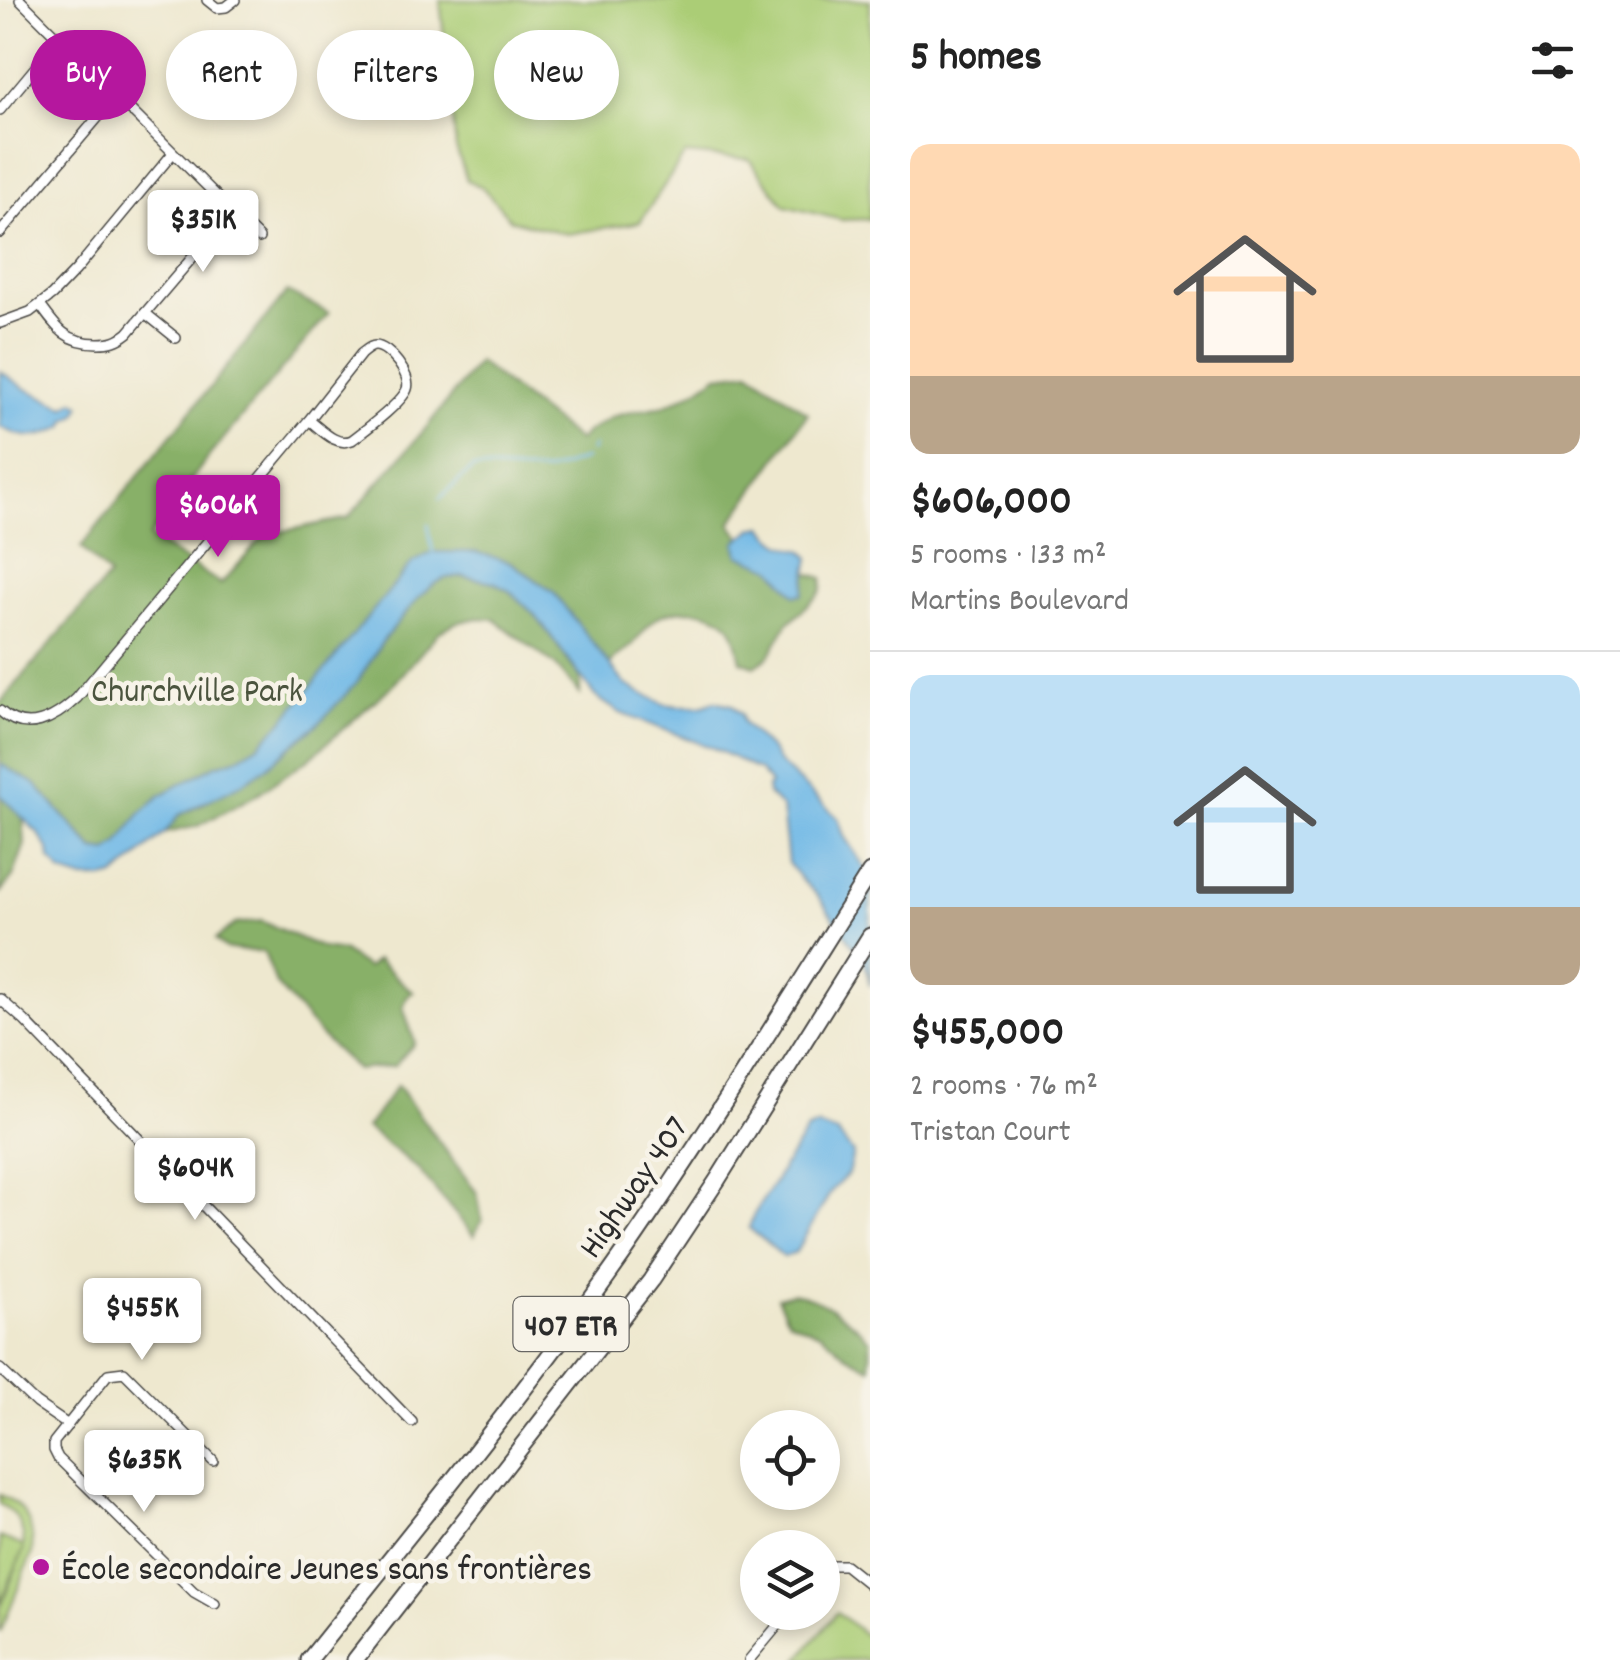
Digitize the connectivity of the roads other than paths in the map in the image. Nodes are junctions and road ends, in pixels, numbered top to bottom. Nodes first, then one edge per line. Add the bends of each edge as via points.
1 (20, 0) edge
2 (206, 0) edge
3 (235, 0) edge
4 (49, 30) edge
5 (30, 74) edge
6 (0, 110) edge
7 (96, 120) edge
8 (140, 120) edge
9 (173, 153) junction
10 (232, 211) junction
11 (0, 233) edge
12 (259, 238) dead end
13 (40, 304) junction
14 (145, 313) junction
15 (0, 324) edge
16 (176, 338) dead end
17 (310, 420) junction
18 (4, 714) edge
19 (870, 872) edge
20 (870, 936) edge
21 (0, 999) edge
22 (0, 1369) edge
23 (412, 1422) dead end
24 (68, 1425) junction
25 (213, 1461) dead end
26 (840, 1565) edge
27 (870, 1585) edge
28 (215, 1604) dead end
29 (774, 1630) edge
30 (309, 1660) edge
31 (355, 1660) edge
32 (748, 1660) edge

1 - 4 street
2 - 3 street via 217,8
5 - 6 street
7 - 11 street
8 - 9 street
9 - 10 street
9 - 13 street
10 - 12 street
10 - 14 street
13 - 14 street via 62,332 82,342 117,342
13 - 15 street
14 - 16 street
17 - 17 street via 368,349 383,349 404,370 405,394 352,440 336,441
17 - 18 street via 63,712 28,723
19 - 30 highway, Highway 407 / 407 ETR via 622,1256
20 - 31 highway, Highway 407 / 407 ETR via 651,1280
21 - 23 street
22 - 24 street
24 - 25 street via 108,1374 124,1372
24 - 28 street via 54,1442 58,1458 194,1592
26 - 27 street
29 - 32 street

